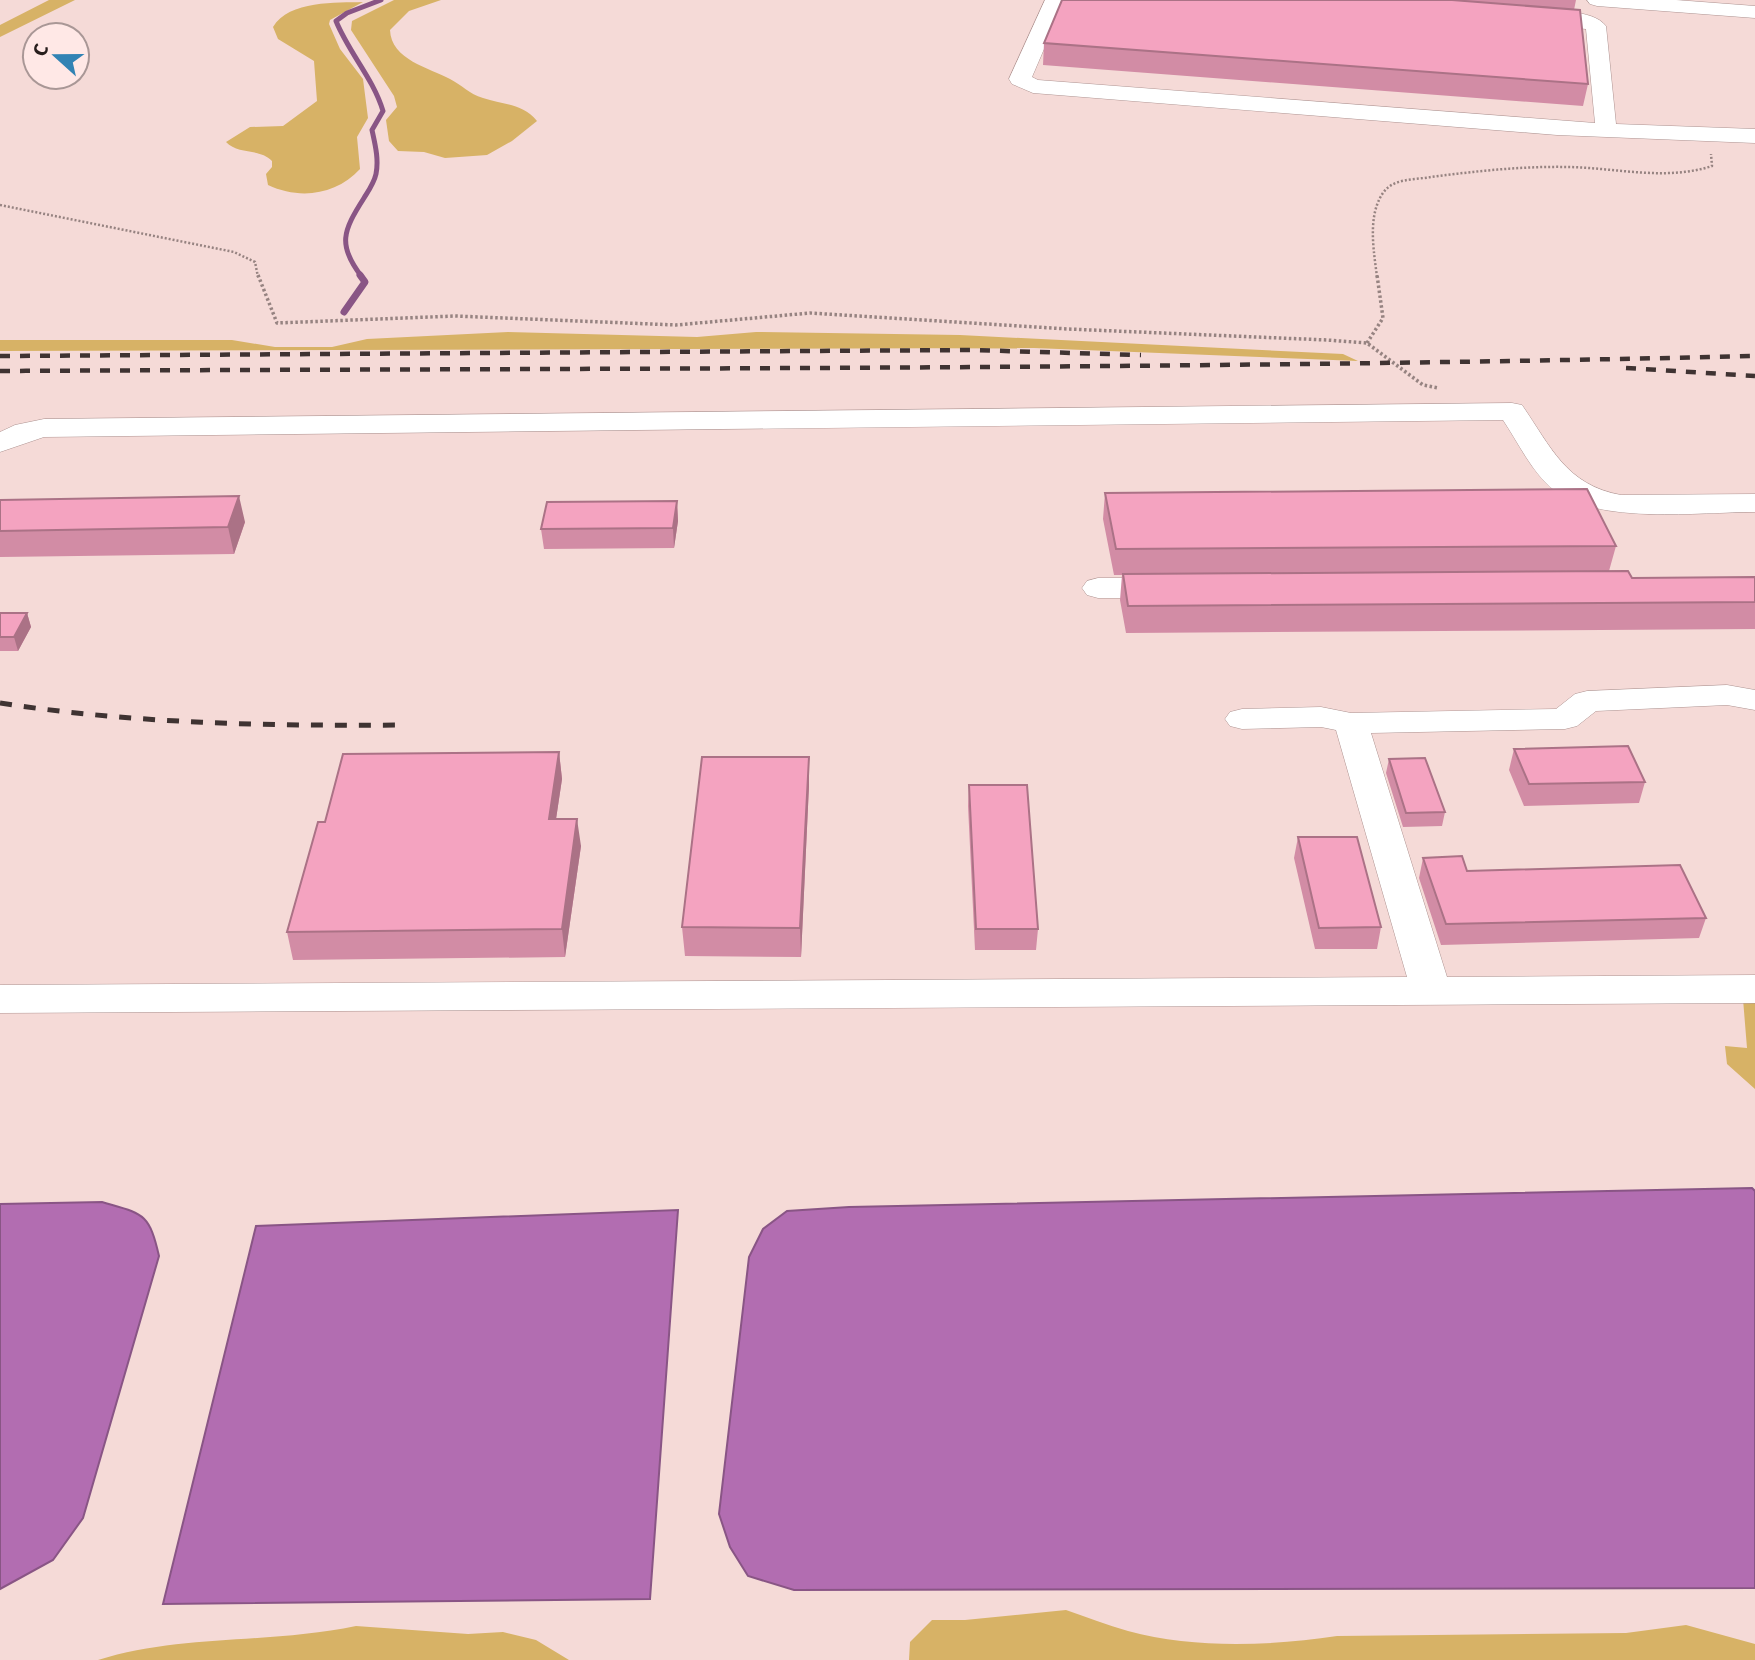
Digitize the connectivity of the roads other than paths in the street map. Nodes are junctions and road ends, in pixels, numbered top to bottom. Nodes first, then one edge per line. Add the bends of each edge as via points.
1 (1055, 0) edge
2 (1597, 0) edge
3 (1755, 12) edge
4 (1504, 15) edge
5 (1606, 122) junction
6 (1557, 128) junction
7 (1755, 128) edge
8 (1755, 136) edge
9 (0, 443) edge
10 (1755, 503) edge
11 (1098, 588) dead end
12 (1194, 588) edge
13 (1755, 700) edge
14 (1242, 719) dead end
15 (1351, 723) junction
16 (1755, 989) edge
17 (1431, 991) junction
18 (0, 999) edge

1 - 6 street via 1020,79 1033,86
2 - 3 street
4 - 5 street via 1585,21 1596,26
5 - 6 street
5 - 7 street via 1670,121
6 - 8 street
9 - 10 street via 44,428 1512,411 1554,474 1593,499 1621,504
11 - 12 street
13 - 15 street via 1727,695 1587,701 1565,719
14 - 15 street via 1321,717
15 - 17 street
16 - 17 street
17 - 18 street

